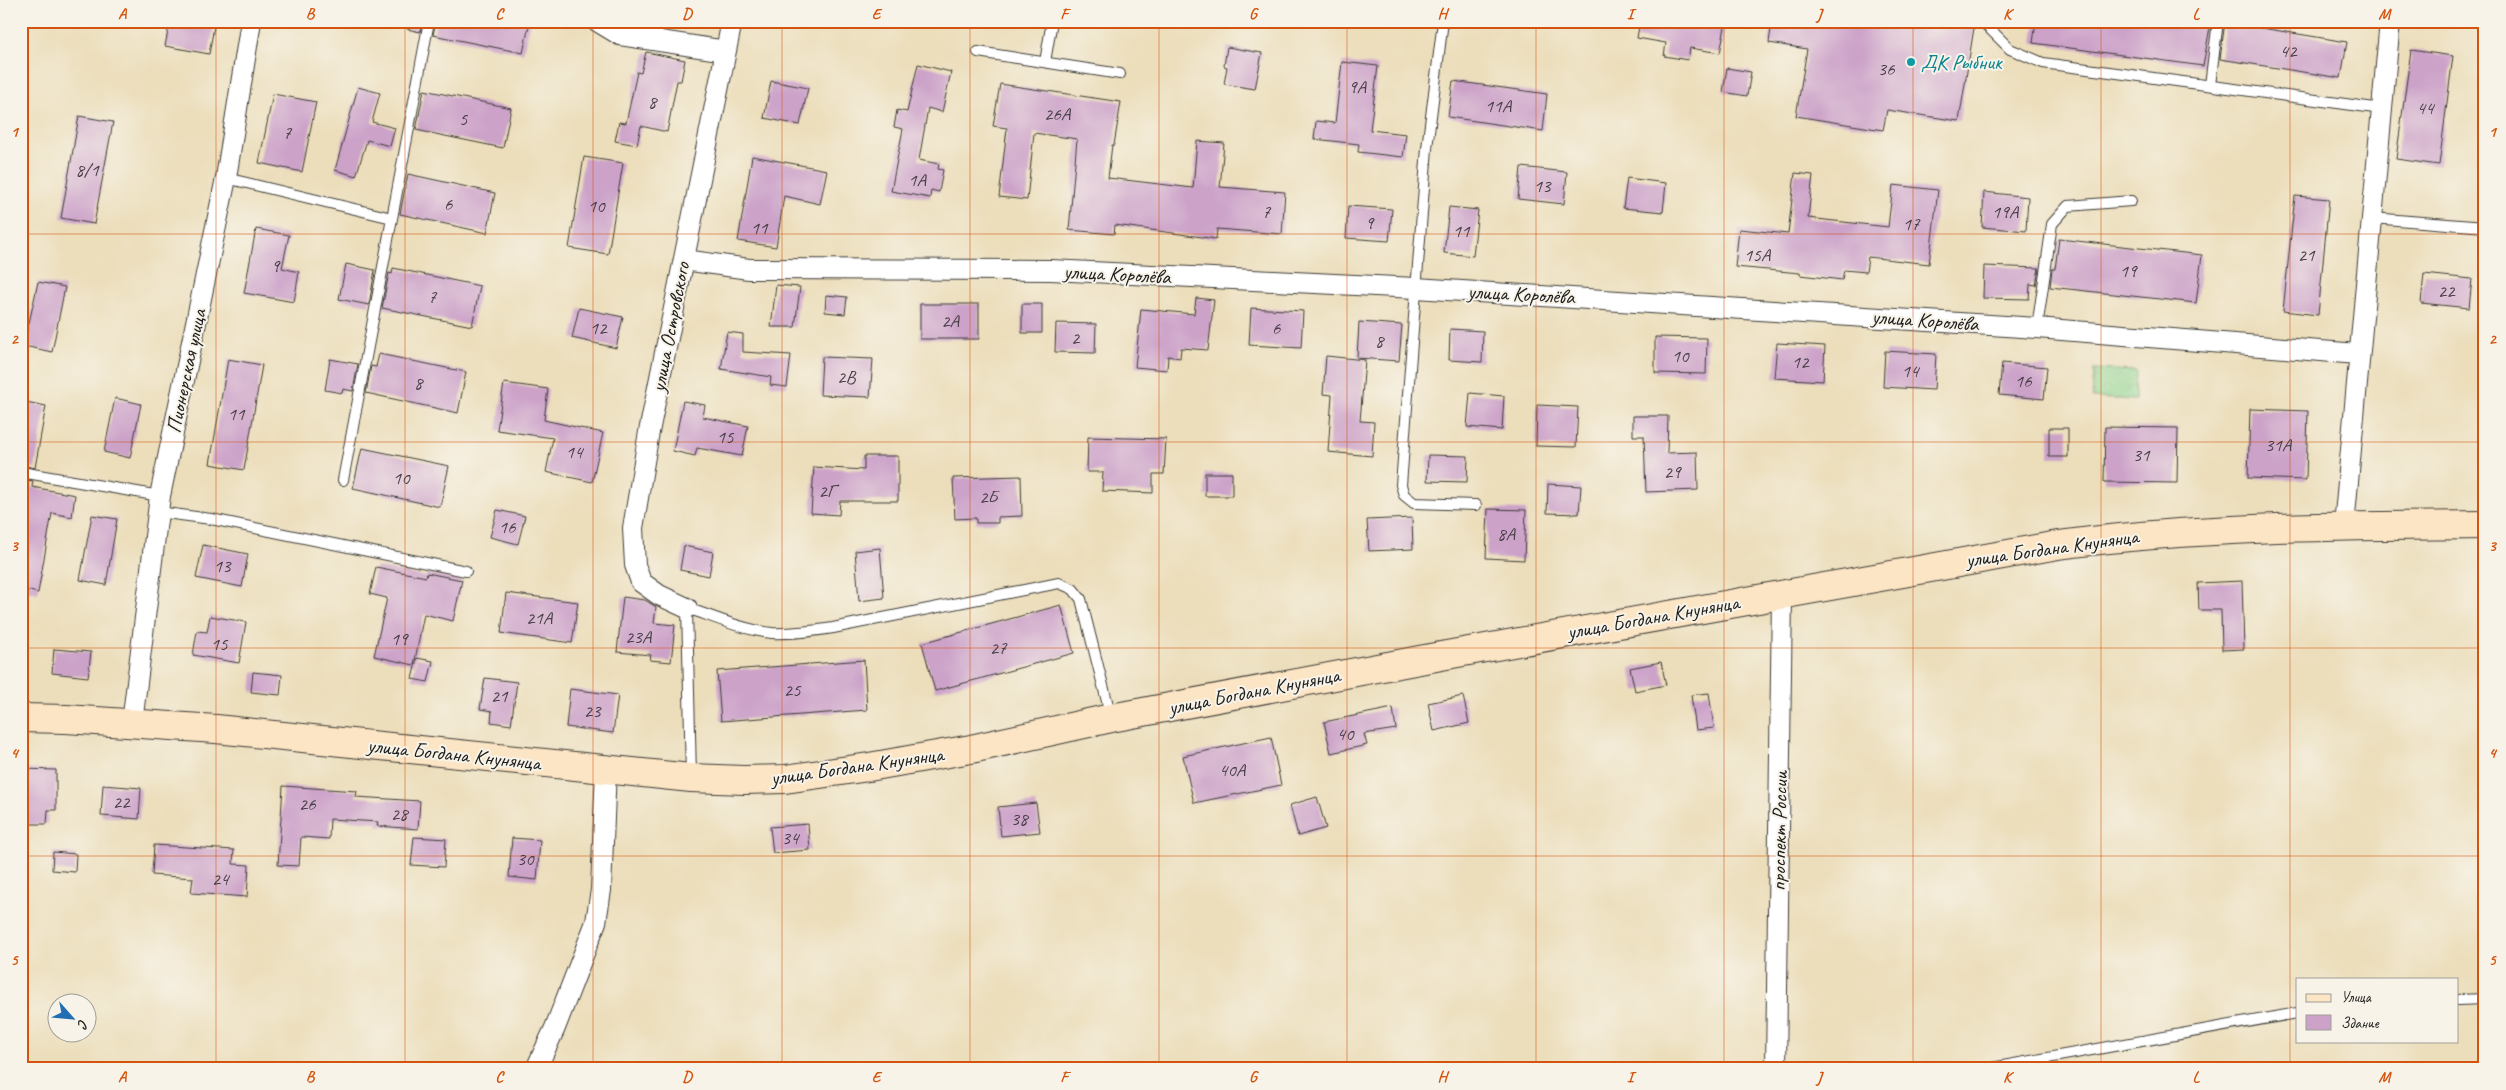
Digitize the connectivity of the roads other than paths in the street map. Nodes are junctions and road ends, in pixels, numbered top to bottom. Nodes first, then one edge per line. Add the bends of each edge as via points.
1 (251, 21) edge
2 (429, 21) edge
3 (597, 21) edge
4 (732, 21) edge
5 (1052, 21) edge
6 (1443, 21) edge
7 (1982, 21) edge
8 (2218, 21) edge
9 (2390, 21) edge
10 (726, 51) junction
11 (978, 52) dead end
12 (1045, 62) junction
13 (1120, 74) dead end
14 (2210, 85) junction
15 (2382, 108) junction
16 (226, 178) junction
17 (2131, 201) dead end
18 (392, 218) junction
19 (2372, 218) junction
20 (2485, 226) edge
21 (684, 260) junction
22 (1416, 288) junction
23 (2037, 328) junction
24 (2358, 354) junction
25 (21, 472) edge
26 (343, 480) dead end
27 (159, 504) junction
28 (1476, 505) dead end
29 (2485, 525) edge
30 (2344, 526) junction
31 (466, 570) dead end
32 (1782, 593) junction
33 (687, 608) junction
34 (21, 718) edge
35 (1111, 718) junction
36 (132, 723) junction
37 (606, 769) junction
38 (691, 778) junction
39 (2485, 999) edge
40 (2458, 1000) edge
41 (2296, 1013) edge
42 (536, 1069) edge
43 (1776, 1069) edge
44 (1986, 1069) edge

1 - 16 street, Пионерская улица
2 - 18 lane
3 - 10 street via 620,34
4 - 10 street, улица Островского
5 - 12 lane
6 - 22 lane via 1427,148
7 - 14 lane via 2010,49 2042,62
8 - 14 lane
9 - 15 street
10 - 21 street, улица Островского
11 - 12 lane
12 - 13 lane
14 - 15 lane
15 - 19 street
16 - 18 lane
16 - 27 street, Пионерская улица
17 - 23 lane via 2068,206 2052,224
18 - 26 lane
19 - 20 lane
19 - 24 street
21 - 22 street, улица Королёва via 749,269 1051,270
21 - 33 street, улица Островского via 633,528 635,565 641,582
22 - 23 street, улица Королёва
22 - 28 lane via 1401,486 1404,495 1414,503
23 - 24 street, улица Королёва
24 - 30 street
25 - 27 lane
27 - 31 lane via 211,519
27 - 36 street, Пионерская улица
29 - 30 main road, улица Богдана Кнунянца
30 - 32 main road, улица Богдана Кнунянца via 2113,537
32 - 35 main road, улица Богдана Кнунянца
32 - 43 street, проспект России
33 - 35 lane via 744,627 799,633 1059,583 1073,589 1081,599
33 - 38 lane
34 - 36 main road, улица Богдана Кнунянца
35 - 38 main road, улица Богдана Кнунянца via 824,775 744,780
36 - 37 main road, улица Богдана Кнунянца
37 - 38 main road, улица Богдана Кнунянца
37 - 42 street via 602,890 596,922
39 - 40 lane
41 - 44 lane

